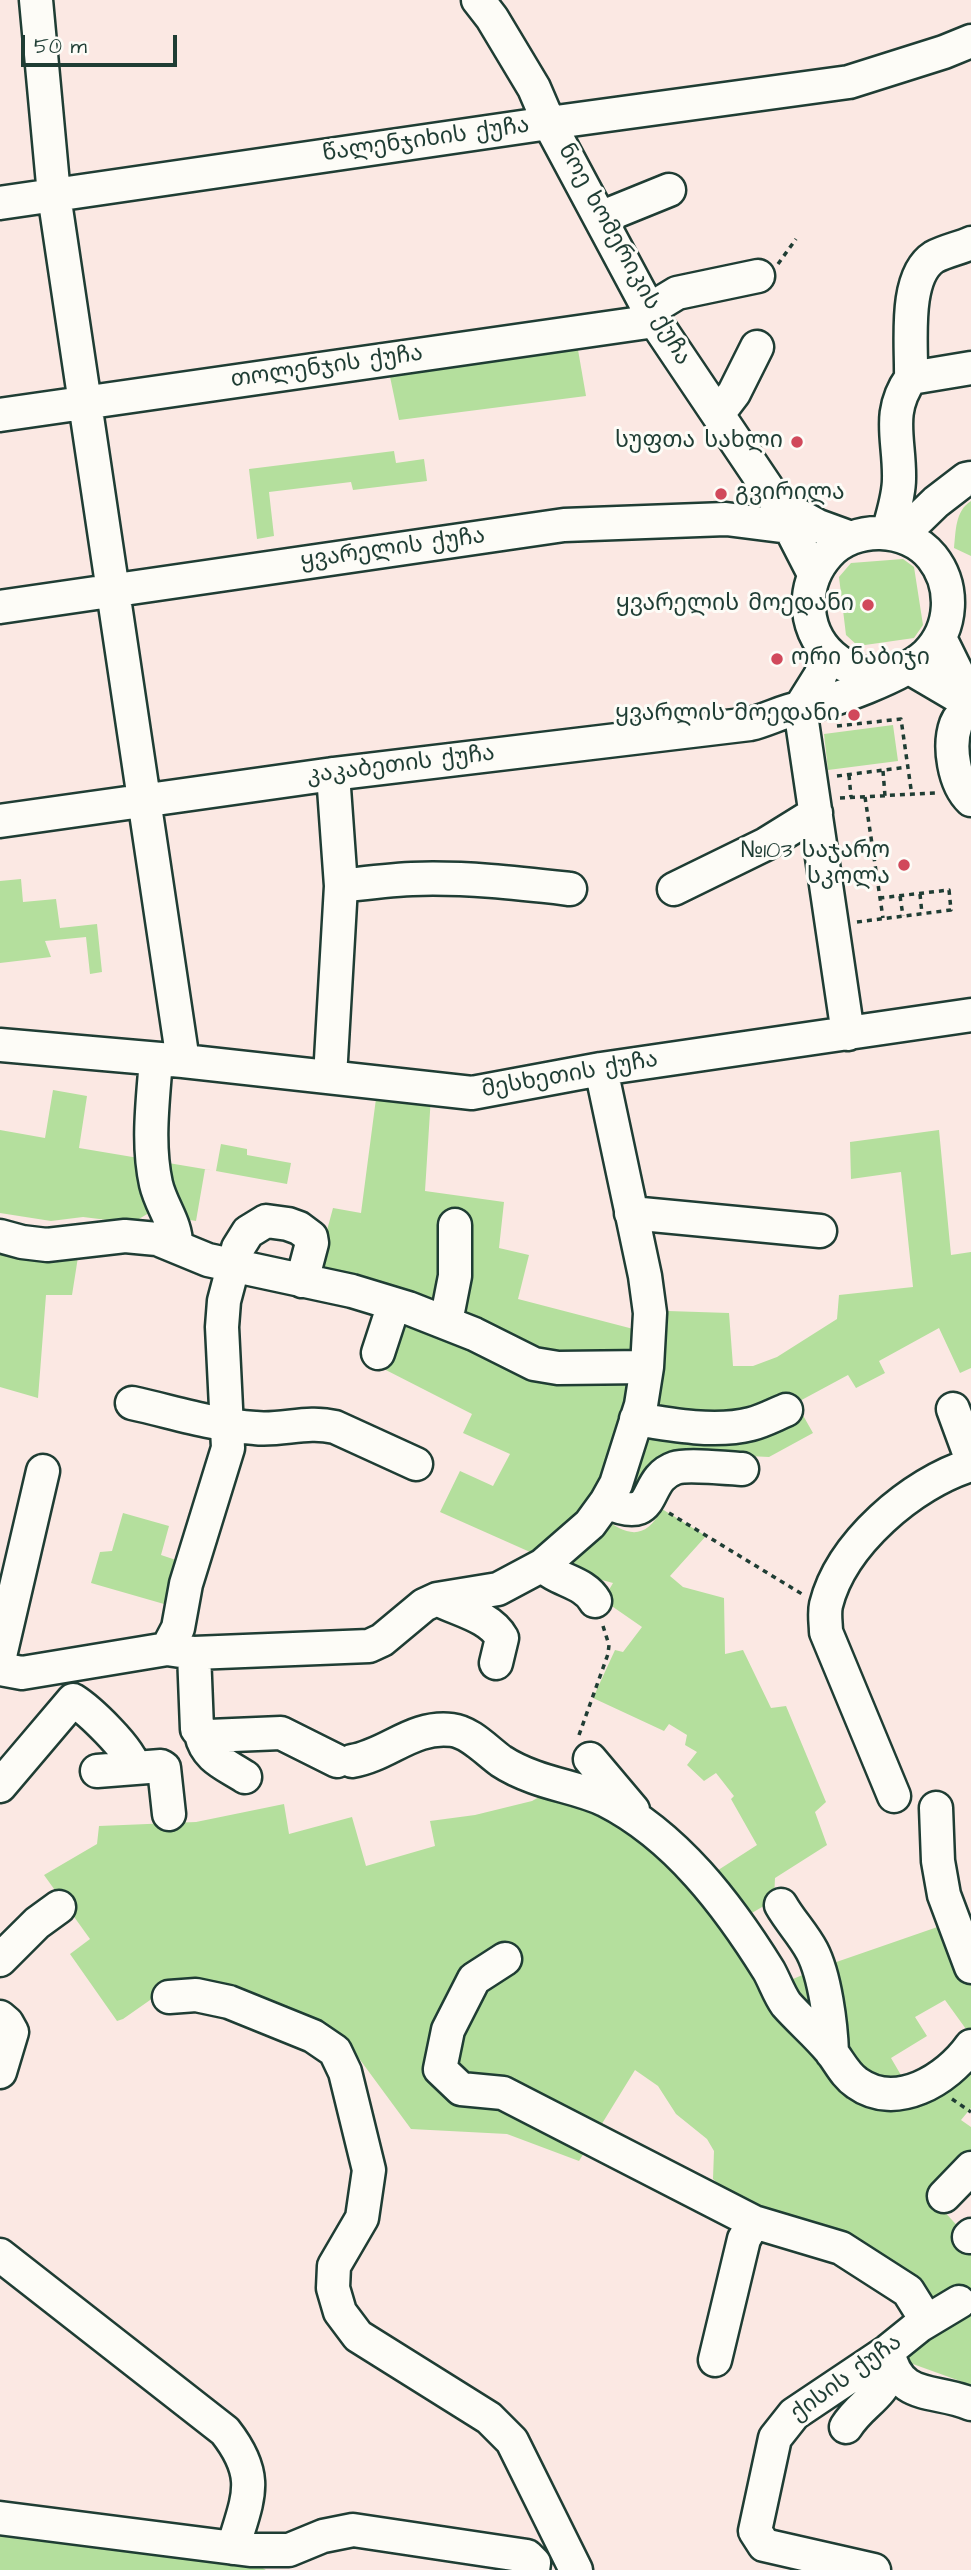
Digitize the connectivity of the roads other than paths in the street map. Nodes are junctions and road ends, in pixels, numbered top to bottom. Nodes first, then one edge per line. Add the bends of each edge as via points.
1 (36, 0) edge
2 (478, 0) edge
3 (971, 41) edge
4 (549, 122) junction
5 (669, 190) dead end
6 (54, 195) junction
7 (0, 203) edge
8 (600, 218) junction
9 (971, 243) edge
10 (758, 275) dead end
11 (652, 315) junction
12 (757, 347) dead end
13 (971, 368) edge
14 (911, 378) junction
15 (85, 403) junction
16 (718, 414) junction
17 (0, 415) edge
18 (969, 478) edge
19 (783, 516) junction
20 (894, 534) junction
21 (851, 538) junction
22 (931, 556) junction
23 (814, 574) junction
24 (114, 590) junction
25 (0, 607) edge
26 (940, 638) junction
27 (829, 654) junction
28 (895, 674) junction
29 (971, 704) edge
30 (800, 708) junction
31 (333, 774) junction
32 (966, 794) edge
33 (145, 799) junction
34 (829, 812) junction
35 (0, 821) edge
36 (341, 886) junction
37 (570, 889) dead end
38 (674, 889) dead end
39 (971, 1015) edge
40 (848, 1034) junction
41 (0, 1045) edge
42 (170, 1060) junction
43 (601, 1069) junction
44 (330, 1077) junction
45 (631, 1213) junction
46 (455, 1225) dead end
47 (820, 1231) dead end
48 (0, 1236) edge
49 (176, 1246) junction
50 (234, 1267) junction
51 (302, 1281) junction
52 (394, 1304) junction
53 (446, 1322) junction
54 (378, 1353) dead end
55 (647, 1367) junction
56 (132, 1403) dead end
57 (953, 1409) dead end
58 (786, 1410) dead end
59 (636, 1419) junction
60 (226, 1425) junction
61 (971, 1458) edge
62 (416, 1464) dead end
63 (971, 1465) edge
64 (742, 1469) dead end
65 (43, 1471) dead end
66 (606, 1502) junction
67 (543, 1565) junction
68 (437, 1599) junction
69 (595, 1601) dead end
70 (181, 1651) junction
71 (0, 1656) edge
72 (496, 1663) dead end
73 (0, 1670) edge
74 (44, 1670) junction
75 (73, 1700) junction
76 (201, 1734) junction
77 (584, 1748) road end
78 (134, 1767) junction
79 (97, 1771) dead end
80 (245, 1777) dead end
81 (0, 1786) edge
82 (894, 1796) dead end
83 (936, 1808) dead end
84 (169, 1814) dead end
85 (650, 1830) junction
86 (781, 1905) dead end
87 (59, 1908) dead end
88 (505, 1959) dead end
89 (0, 1960) edge
90 (971, 1967) edge
91 (169, 1997) dead end
92 (0, 2017) edge
93 (971, 2046) edge
94 (832, 2053) junction
95 (0, 2071) edge
96 (971, 2168) edge
97 (944, 2196) dead end
98 (754, 2222) junction
99 (0, 2255) edge
100 (959, 2302) dead end
101 (919, 2326) junction
102 (715, 2360) dead end
103 (890, 2360) junction
104 (971, 2404) edge
105 (846, 2427) dead end
106 (0, 2518) edge
107 (233, 2548) junction
108 (533, 2570) edge
109 (576, 2570) edge
110 (874, 2570) edge

1 - 6 street
2 - 4 street, ნოე ხომერიკის ქუჩა via 534,88
3 - 4 street, წალენჯიხის ქუჩა via 849,82
4 - 6 street, წალენჯიხის ქუჩა
4 - 8 street, ნოე ხომერიკის ქუჩა
5 - 8 street
6 - 7 street, წალენჯიხის ქუჩა
6 - 15 street
8 - 11 street, ნოე ხომერიკის ქუჩა
9 - 14 street via 934,257 919,274 913,292
10 - 11 street via 677,293
11 - 15 street, თოლენჯის ქუჩა
11 - 16 street, ნოე ხომერიკის ქუჩა
12 - 16 street
13 - 14 street
14 - 20 street via 895,408 899,481
15 - 17 street, თოლენჯის ქუჩა
15 - 24 street
16 - 19 street, ნოე ხომერიკის ქუჩა
18 - 20 street
18 - 22 street via 943,515
19 - 21 street, ნოე ხომერიკის ქუჩა
19 - 23 street, ნოე ხომერიკის ქუჩა
19 - 24 street, ყვარელის ქუჩა via 564,525
20 - 21 street
20 - 22 street
21 - 23 street via 829,552
22 - 26 street via 943,574 948,595
23 - 27 street via 808,612 813,632
24 - 25 street, ყვარელის ქუჩა
24 - 33 street
26 - 28 street via 926,655
26 - 29 street
27 - 28 street via 841,663
27 - 30 street
28 - 29 street
28 - 30 street, კაკაბეთის ქუჩა
29 - 32 street via 960,715 953,740
30 - 31 street, კაკაბეთის ქუჩა via 750,724
30 - 34 street
31 - 33 street, კაკაბეთის ქუჩა
31 - 36 street
33 - 35 street, კაკაბეთის ქუჩა
33 - 42 street
34 - 38 street
34 - 40 street
36 - 37 street via 458,879
36 - 44 street
39 - 40 street, მესხეთის ქუჩა
40 - 43 street, მესხეთის ქუჩა
41 - 42 street, მესხეთის ქუჩა
42 - 44 street, მესხეთის ქუჩა
42 - 49 street via 151,1123 156,1185 175,1231
43 - 44 street, მესხეთის ქუჩა via 472,1093
43 - 45 street
45 - 47 street
45 - 55 street via 650,1313
46 - 53 street via 455,1276
48 - 49 street via 47,1245 125,1236
49 - 50 street
50 - 51 street
50 - 51 street via 241,1240 248,1232 266,1222 288,1223 311,1237
50 - 60 street via 222,1326
51 - 52 street
52 - 53 street
52 - 54 street
53 - 55 street via 534,1364
55 - 59 street
56 - 60 street
57 - 61 street
58 - 59 street via 741,1426
59 - 66 street
60 - 62 street via 277,1429 321,1423
60 - 70 street via 228,1448 192,1563 178,1628
63 - 82 street via 919,1489 880,1521 845,1562 825,1608 826,1632
64 - 66 street via 676,1467 662,1476 638,1509
65 - 71 street
66 - 67 street via 590,1524
67 - 68 street via 498,1589
67 - 69 street via 583,1588
68 - 70 street via 369,1646
68 - 72 street via 497,1630 502,1638
70 - 74 street
70 - 76 street
73 - 74 street
74 - 75 street
75 - 78 street via 103,1725
75 - 81 street
76 - 80 street via 204,1748
76 - 85 street via 281,1733 345,1761 377,1755 412,1734 452,1730 534,1777 606,1801
77 - 85 street
78 - 79 street
78 - 84 street via 164,1768
83 - 90 street via 944,1895
85 - 94 street via 717,1896 785,2002
86 - 94 street via 814,1954
87 - 89 street
88 - 98 street via 474,1979 448,2030 440,2069 461,2089 503,2093
91 - 109 street via 196,1994 229,2002 313,2036 335,2051 345,2072 369,2170 362,2218 334,2266 333,2288 340,2312 358,2336 489,2418 512,2441
92 - 95 street via 12,2032
93 - 94 street via 931,2084 900,2094 873,2091 858,2083
96 - 97 street
98 - 101 street, ქისის ქუჩა via 841,2248 908,2291 923,2315
98 - 102 street via 744,2239
99 - 107 street via 225,2431 248,2471 248,2494
100 - 101 street
101 - 103 street, ქისის ქუჩა
103 - 104 street via 907,2384 928,2395 952,2395
103 - 105 street via 881,2391
103 - 110 street, ქისის ქუჩა via 794,2414 775,2438 755,2531 764,2545
106 - 107 street
107 - 108 street via 289,2550 354,2530 527,2556 534,2563

